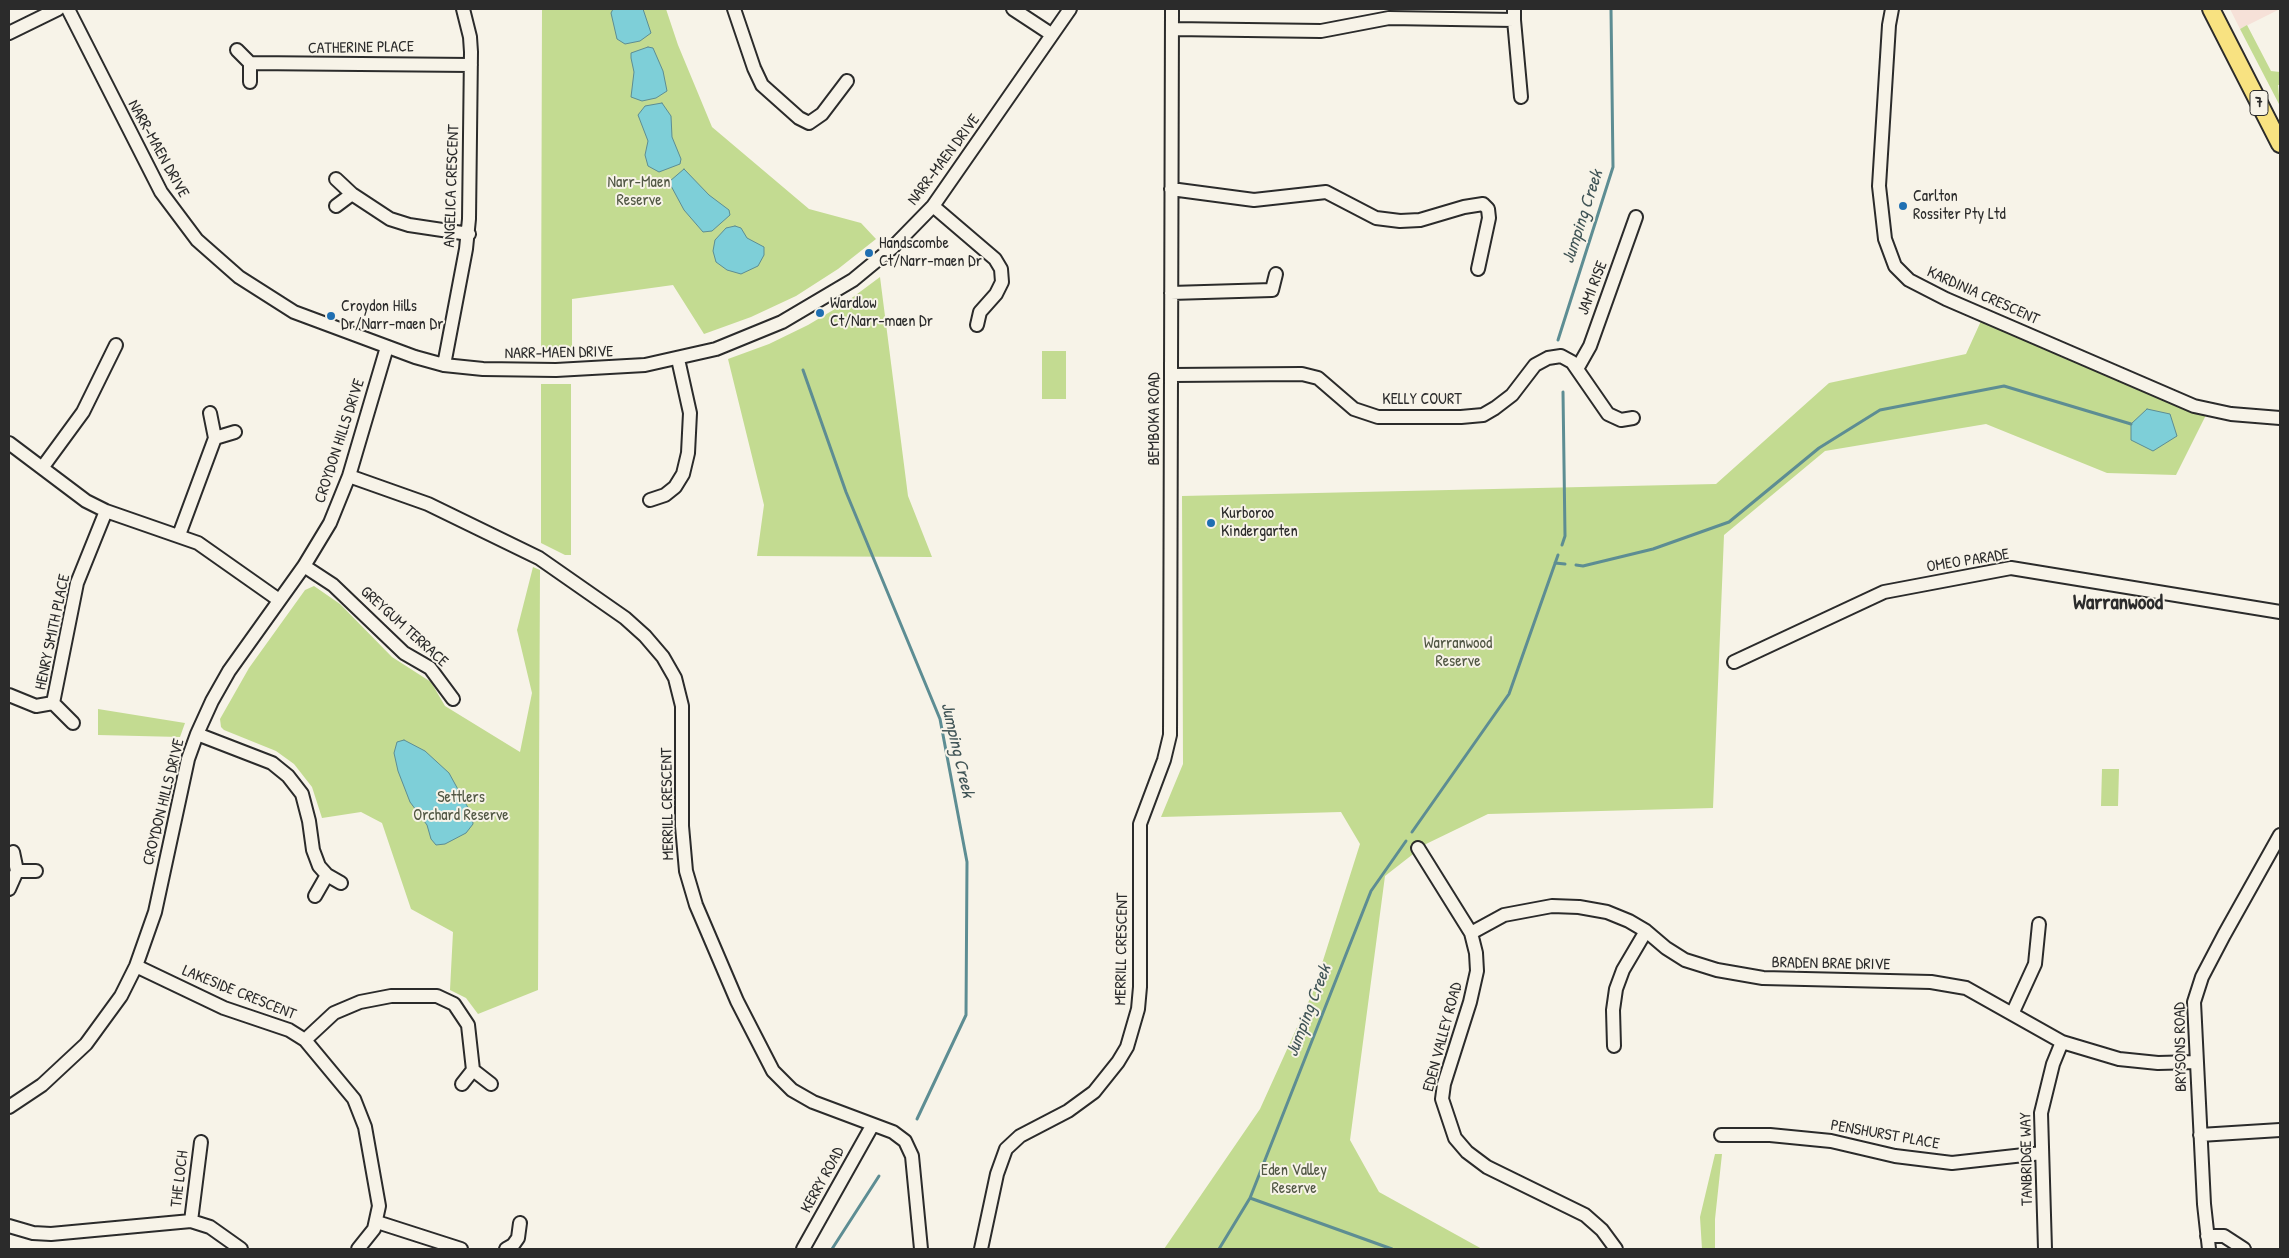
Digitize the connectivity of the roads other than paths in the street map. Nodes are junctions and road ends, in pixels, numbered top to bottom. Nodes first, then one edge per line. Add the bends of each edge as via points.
1 (58, 9) edge
2 (68, 9) edge
3 (463, 9) edge
4 (734, 9) edge
5 (1013, 9) edge
6 (1070, 9) edge
7 (1172, 9) edge
8 (1892, 9) edge
9 (2211, 9) edge
10 (1514, 15) edge
11 (1173, 29) junction
12 (9, 32) edge
13 (1051, 34) junction
14 (238, 50) dead end
15 (250, 64) junction
16 (471, 65) junction
17 (847, 81) dead end
18 (250, 82) dead end
19 (1522, 97) dead end
20 (2280, 144) edge
21 (336, 179) dead end
22 (1171, 189) junction
23 (352, 194) junction
24 (336, 206) dead end
25 (933, 206) junction
26 (1636, 217) dead end
27 (468, 234) junction
28 (1478, 269) dead end
29 (1276, 274) dead end
30 (1170, 293) junction
31 (977, 325) dead end
32 (116, 345) dead end
33 (387, 347) junction
34 (678, 359) junction
35 (444, 364) junction
36 (1577, 369) junction
37 (1172, 375) junction
38 (210, 413) dead end
39 (1633, 418) dead end
40 (2280, 418) edge
41 (235, 432) dead end
42 (215, 438) junction
43 (9, 442) edge
44 (42, 468) junction
45 (349, 476) junction
46 (650, 500) dead end
47 (106, 511) junction
48 (179, 535) junction
49 (304, 566) junction
50 (280, 600) junction
51 (2280, 612) edge
52 (1734, 662) dead end
53 (9, 695) edge
54 (454, 699) dead end
55 (54, 703) junction
56 (73, 723) dead end
57 (197, 734) junction
58 (1140, 824) joint
59 (2280, 835) edge
60 (1418, 848) dead end
61 (13, 852) dead end
62 (17, 871) junction
63 (36, 871) dead end
64 (327, 875) junction
65 (341, 883) dead end
66 (9, 889) edge
67 (315, 896) dead end
68 (2038, 924) dead end
69 (1646, 931) junction
70 (1471, 933) junction
71 (136, 966) junction
72 (2012, 1012) junction
73 (305, 1040) junction
74 (2062, 1042) junction
75 (1614, 1046) dead end
76 (2196, 1062) junction
77 (473, 1070) junction
78 (462, 1084) dead end
79 (491, 1084) dead end
80 (9, 1106) edge
81 (872, 1126) junction
82 (2280, 1130) edge
83 (1721, 1134) dead end
84 (2200, 1135) junction
85 (201, 1142) dead end
86 (2042, 1153) junction
87 (191, 1221) junction
88 (377, 1222) junction
89 (520, 1224) dead end
90 (9, 1226) edge
91 (2206, 1236) junction
92 (241, 1249) edge
93 (358, 1249) edge
94 (461, 1249) edge
95 (506, 1249) edge
96 (803, 1249) edge
97 (920, 1249) edge
98 (981, 1249) edge
99 (1616, 1249) edge
100 (2045, 1249) edge
101 (2209, 1249) edge
102 (2244, 1249) edge

1 - 12 street
2 - 33 street, NARR-MAEN DRIVE via 150,175 197,240 238,277 280,304 330,327
3 - 16 street, ANGELICA CRESCENT via 470,37
4 - 17 street via 762,85 799,118 809,123 822,114
5 - 13 street
6 - 13 street, NARR-MAEN DRIVE
7 - 11 street, BEMBOKA ROAD
8 - 40 street, KARDINIA CRESCENT via 1879,186 1885,239 1895,266 1909,280 1946,299 2194,406 2231,414
9 - 20 main road, 7
10 - 11 street via 1389,18 1321,31
10 - 19 street
11 - 22 street, BEMBOKA ROAD
13 - 25 street, NARR-MAEN DRIVE
14 - 15 street
15 - 16 street, CATHERINE PLACE
15 - 18 street
16 - 27 street, ANGELICA CRESCENT
21 - 23 street
22 - 28 street via 1254,200 1326,192 1376,218 1400,221 1420,220 1483,204 1488,209 1489,218
22 - 30 street, BEMBOKA ROAD
23 - 24 street
23 - 27 street via 381,215 399,222
25 - 31 street via 995,258 1001,269 1002,282 980,312
25 - 34 street, NARR-MAEN DRIVE via 893,247 853,280 822,300 762,332
26 - 36 street, JAMI RISE via 1590,346
27 - 35 street, ANGELICA CRESCENT
29 - 30 street via 1272,290
30 - 37 street, BEMBOKA ROAD
32 - 44 street via 83,412
33 - 35 street, NARR-MAEN DRIVE
33 - 45 street, CROYDON HILLS DRIVE
34 - 35 street, NARR-MAEN DRIVE via 588,370 483,370
34 - 46 street via 690,413 688,453 683,474 675,487
36 - 37 street, KELLY COURT via 1561,356 1548,358 1535,365 1512,395 1495,408 1482,415 1461,417 1378,417 1354,409 1318,378 1302,374
36 - 39 street, KELLY COURT via 1608,414 1621,420
37 - 58 street, BEMBOKA ROAD via 1170,735
38 - 42 street
41 - 42 street
42 - 48 street
43 - 44 street
44 - 47 street via 86,501
45 - 49 street, CROYDON HILLS DRIVE via 330,523
45 - 81 street, MERRILL CRESCENT via 428,504 539,558 625,618 656,648 675,678 682,706 682,826 688,879 738,1001 761,1050 784,1083 799,1095
47 - 48 street
47 - 55 street, HENRY SMITH PLACE via 77,583
48 - 50 street via 198,542
49 - 50 street, CROYDON HILLS DRIVE
49 - 54 street, GREYGUM TERRACE via 333,584 404,653 430,668
50 - 57 street, CROYDON HILLS DRIVE via 225,678
51 - 52 street, OMEO PARADE via 2012,568 1884,592
53 - 55 street, HENRY SMITH PLACE via 36,706
55 - 56 street, HENRY SMITH PLACE
57 - 64 street via 272,763 288,776 302,794 313,850 319,866
57 - 71 street, CROYDON HILLS DRIVE via 188,759 155,912
58 - 98 street, MERRILL CRESCENT via 1140,987 1132,1035 1118,1062 1094,1092 1068,1111 1020,1136 1006,1149 997,1174
59 - 76 street, BRYSONS ROAD via 2224,934 2196,992
60 - 70 street, EDEN VALLEY ROAD
61 - 62 street
62 - 63 street
62 - 66 street
64 - 65 street
64 - 67 street
68 - 72 street via 2035,964
69 - 70 street, BRADEN BRAE DRIVE via 1607,912 1552,906 1504,915
69 - 72 street, BRADEN BRAE DRIVE via 1685,960 1717,970 1763,978 1932,982 1966,988
69 - 75 street via 1623,970 1616,990
70 - 99 street, EDEN VALLEY ROAD via 1477,971 1442,1099 1455,1138 1487,1167 1585,1216 1602,1230
71 - 73 street, LAKESIDE CRESCENT via 224,1008 290,1030
71 - 80 street, CROYDON HILLS DRIVE via 121,996 86,1044 42,1085
72 - 74 street, BRADEN BRAE DRIVE
73 - 77 street via 334,1013 360,1002 391,996 436,996 454,1004 468,1025
73 - 88 street, LAKESIDE CRESCENT via 359,1109 379,1198
74 - 76 street, BRADEN BRAE DRIVE via 2119,1059
74 - 86 street, TANBRIDGE WAY via 2041,1112
76 - 84 street, BRYSONS ROAD
77 - 78 street
77 - 79 street
81 - 96 street, KERRY ROAD
81 - 97 street, MERRILL CRESCENT via 893,1132 905,1141 912,1156
82 - 84 street
83 - 86 street, PENSHURST PLACE via 1831,1141 1895,1156 1952,1164
84 - 91 street, BRYSONS ROAD
85 - 87 street, THE LOCH
86 - 100 street, TANBRIDGE WAY
87 - 90 street via 51,1234
87 - 92 street via 210,1227
88 - 93 street, LAKESIDE CRESCENT via 370,1237
88 - 94 street
89 - 95 street via 516,1242
91 - 101 street, BRYSONS ROAD
91 - 102 street via 2224,1236

